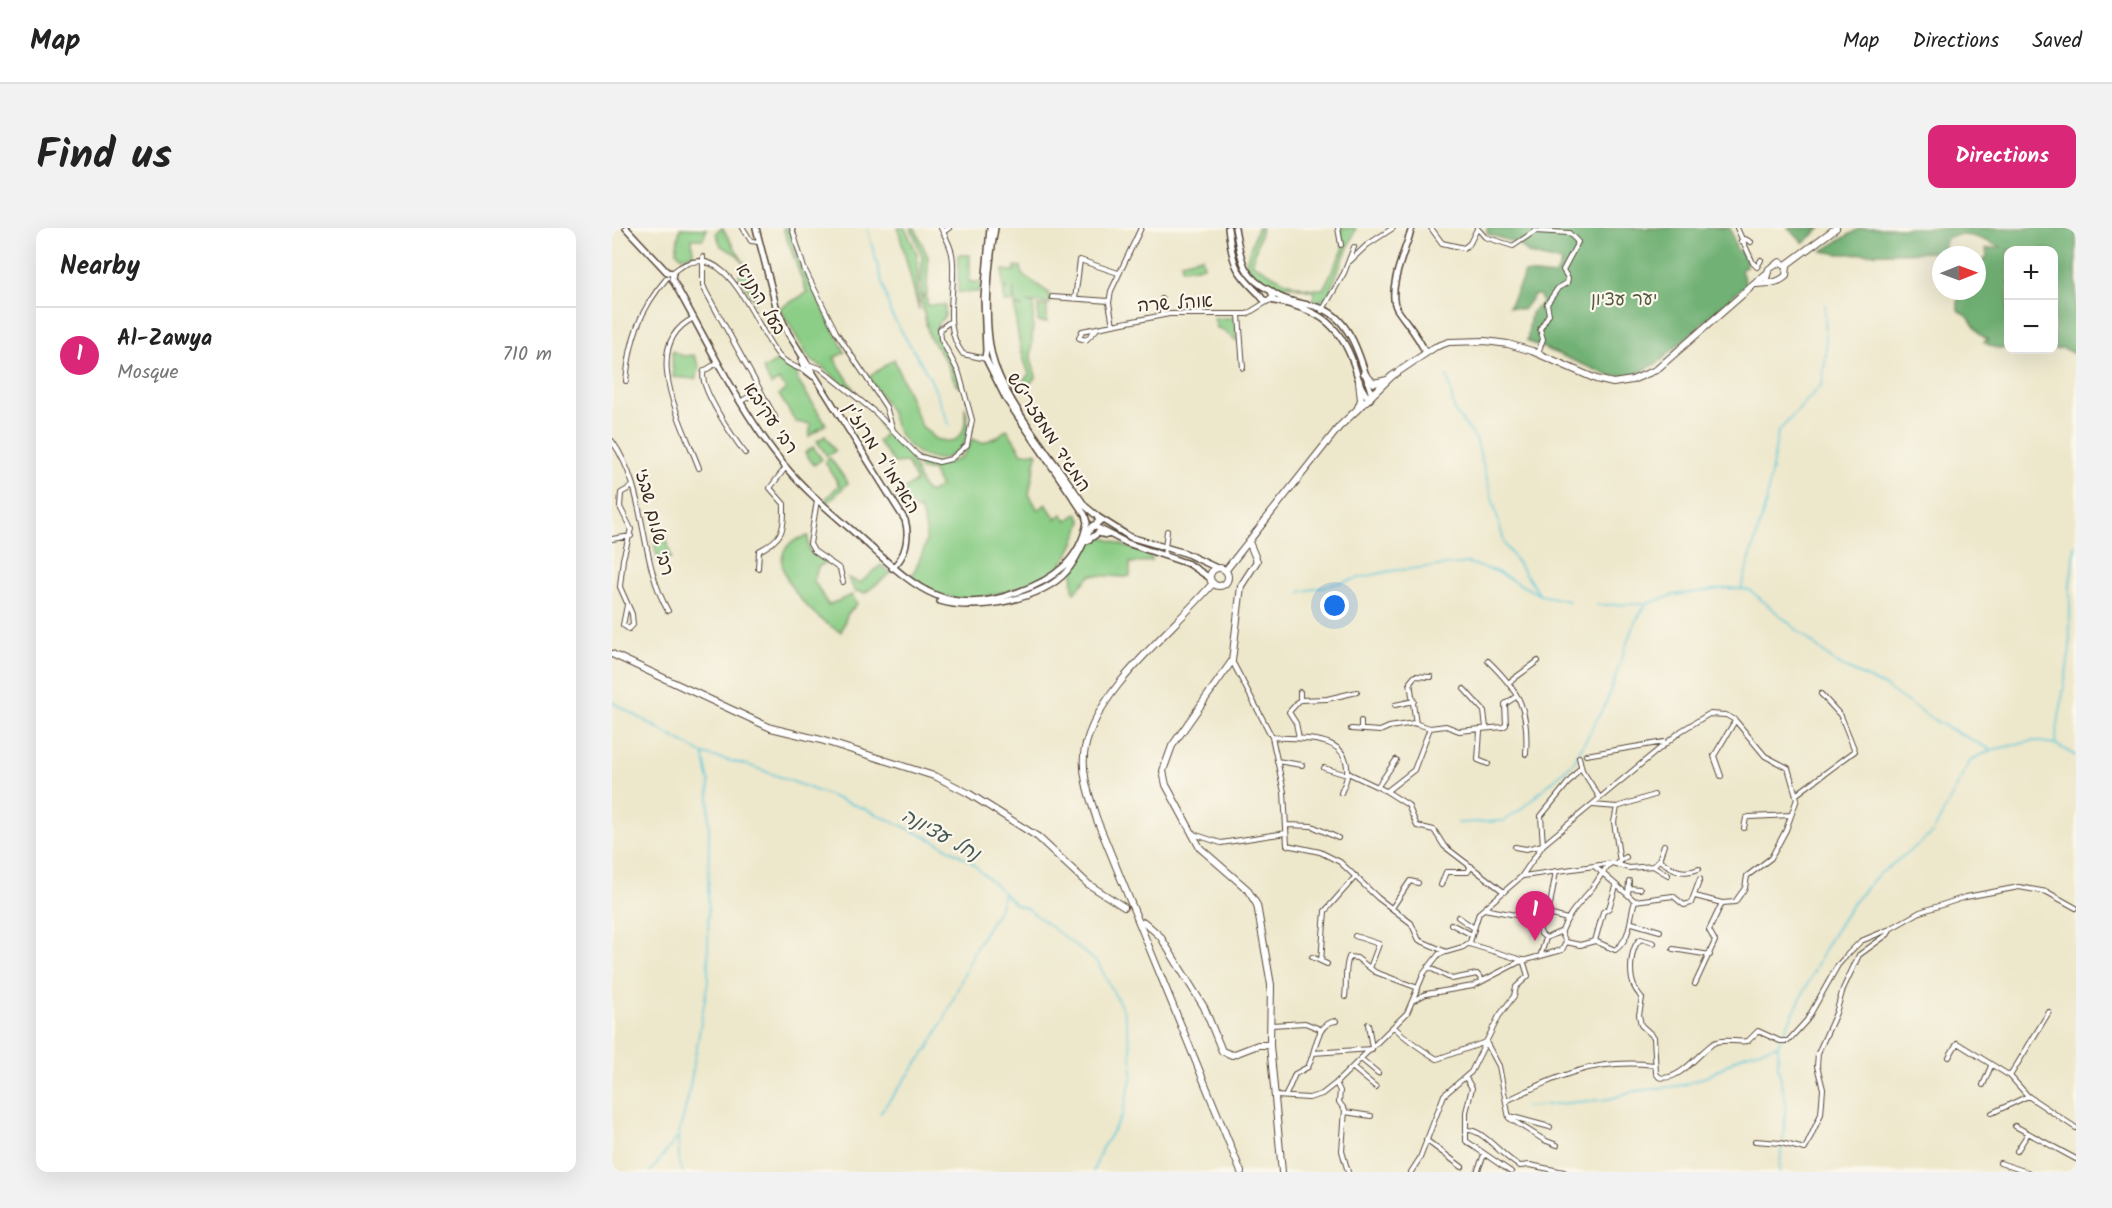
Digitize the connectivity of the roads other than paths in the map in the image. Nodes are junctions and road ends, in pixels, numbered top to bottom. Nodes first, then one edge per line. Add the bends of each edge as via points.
1 (626, 228) edge
2 (743, 228) edge
3 (756, 228) edge
4 (792, 228) edge
5 (949, 228) edge
6 (990, 228) edge
7 (995, 228) edge
8 (1141, 228) edge
9 (1228, 228) edge
10 (1235, 228) edge
11 (1338, 228) edge
12 (1394, 228) edge
13 (1412, 228) edge
14 (1431, 228) edge
15 (1737, 228) edge
16 (942, 230) edge
17 (1565, 230) edge
18 (1831, 230) edge
19 (1741, 241) junction
20 (759, 242) junction
21 (1751, 242) dead end
22 (1341, 245) dead end
23 (1353, 248) dead end
24 (703, 257) junction
25 (716, 260) dead end
26 (1761, 260) dead end
27 (1349, 261) junction
28 (723, 263) dead end
29 (1786, 265) junction
30 (1118, 273) junction
31 (1766, 274) junction
32 (670, 275) junction
33 (1770, 283) junction
34 (1757, 284) junction
35 (1269, 291) junction
36 (1052, 297) dead end
37 (1261, 297) junction
38 (1075, 299) junction
39 (1162, 299) dead end
40 (1109, 301) junction
41 (1269, 301) junction
42 (1324, 309) junction
43 (1257, 310) junction
44 (1162, 314) junction
45 (1239, 315) junction
46 (1319, 315) junction
47 (694, 318) junction
48 (951, 321) junction
49 (1113, 325) junction
50 (1096, 330) dead end
51 (1425, 352) junction
52 (1538, 353) junction
53 (994, 354) junction
54 (986, 356) junction
55 (717, 363) junction
56 (808, 367) junction
57 (1244, 368) dead end
58 (1364, 373) junction
59 (1390, 378) junction
60 (626, 381) dead end
61 (1359, 381) junction
62 (760, 390) junction
63 (1370, 399) junction
64 (740, 403) junction
65 (1354, 414) junction
66 (775, 417) dead end
67 (893, 430) junction
68 (612, 441) edge
69 (745, 453) dead end
70 (786, 467) junction
71 (699, 468) dead end
72 (633, 486) junction
73 (817, 500) junction
74 (1096, 515) junction
75 (1090, 524) junction
76 (1167, 531) dead end
77 (631, 536) junction
78 (612, 539) edge
79 (1119, 539) junction
80 (1249, 542) junction
81 (1166, 547) junction
82 (1079, 552) junction
83 (1164, 556) junction
84 (892, 567) junction
85 (758, 568) dead end
86 (1216, 568) junction
87 (1226, 570) junction
88 (1211, 581) junction
89 (843, 582) dead end
90 (627, 605) junction
91 (668, 611) dead end
92 (612, 654) edge
93 (1232, 661) junction
94 (1488, 661) dead end
95 (1538, 661) dead end
96 (1431, 677) dead end
97 (1508, 683) junction
98 (1464, 689) dead end
99 (1300, 692) dead end
100 (1358, 692) dead end
101 (1821, 694) dead end
102 (1517, 696) junction
103 (1300, 700) junction
104 (1414, 701) junction
105 (1395, 705) dead end
106 (1735, 720) junction
107 (1361, 721) dead end
108 (1416, 724) junction
109 (1430, 728) junction
110 (1486, 728) junction
111 (1350, 729) dead end
112 (1361, 730) junction
113 (1480, 730) junction
114 (1272, 737) junction
115 (1299, 738) junction
116 (1665, 742) junction
117 (1526, 754) dead end
118 (1586, 755) dead end
119 (1579, 758) dead end
120 (1396, 760) dead end
121 (1277, 762) junction
122 (1488, 764) dead end
123 (1302, 765) dead end
124 (1581, 767) junction
125 (1324, 768) dead end
126 (1348, 774) junction
127 (1721, 776) dead end
128 (1378, 786) junction
129 (1388, 791) junction
130 (1341, 793) dead end
131 (1797, 794) junction
132 (1654, 795) dead end
133 (1600, 798) junction
134 (1592, 804) junction
135 (1617, 807) junction
136 (1791, 815) junction
137 (1287, 825) junction
138 (1744, 828) dead end
139 (1191, 833) junction
140 (1286, 833) junction
141 (1338, 838) dead end
142 (1543, 845) junction
143 (1664, 845) dead end
144 (1515, 847) dead end
145 (1626, 857) dead end
146 (1659, 860) junction
147 (1615, 863) junction
148 (1471, 866) junction
149 (1594, 866) junction
150 (1653, 866) junction
151 (1699, 869) dead end
152 (1556, 871) junction
153 (1602, 871) junction
154 (1668, 875) dead end
155 (1356, 876) junction
156 (1522, 876) junction
157 (1700, 879) dead end
158 (1629, 880) dead end
159 (1418, 883) dead end
160 (1440, 885) dead end
161 (1616, 887) junction
162 (1640, 889) dead end
163 (1628, 891) junction
164 (1504, 892) junction
165 (1695, 896) junction
166 (1635, 901) junction
167 (1722, 903) junction
168 (1124, 906) dead end
169 (1392, 908) junction
170 (2076, 908) edge
171 (1483, 909) junction
172 (1545, 913) junction
173 (1458, 918) dead end
174 (1567, 918) junction
175 (1537, 919) junction
176 (1144, 922) dead end
177 (1632, 923) junction
178 (1452, 924) dead end
179 (1474, 928) junction
180 (1890, 929) junction
181 (1660, 931) dead end
182 (1561, 932) junction
183 (1472, 935) junction
184 (1355, 936) dead end
185 (1546, 938) junction
186 (1626, 938) junction
187 (1595, 941) junction
188 (1566, 942) junction
189 (1654, 943) dead end
190 (1468, 944) junction
191 (1636, 944) junction
192 (1673, 949) dead end
193 (1444, 951) junction
194 (1542, 954) junction
195 (1710, 955) junction
196 (1312, 957) dead end
197 (1523, 960) junction
198 (1321, 961) junction
199 (1327, 964) dead end
200 (1370, 968) junction
201 (1428, 968) junction
202 (1482, 980) junction
203 (1695, 984) dead end
204 (1418, 988) junction
205 (1345, 997) dead end
206 (1414, 1000) junction
207 (2049, 1012) dead end
208 (1336, 1021) dead end
209 (1368, 1024) dead end
210 (1271, 1025) junction
211 (1394, 1027) junction
212 (1320, 1033) junction
213 (1486, 1042) junction
214 (1270, 1045) junction
215 (1372, 1049) junction
216 (1313, 1053) junction
217 (1949, 1057) dead end
218 (1361, 1059) junction
219 (1654, 1065) junction
220 (1991, 1066) junction
221 (1353, 1068) junction
222 (1378, 1073) dead end
223 (2010, 1076) junction
224 (1466, 1078) junction
225 (1336, 1083) junction
226 (1983, 1085) dead end
227 (1376, 1087) dead end
228 (1286, 1095) junction
229 (1275, 1096) junction
230 (2028, 1096) junction
231 (1506, 1101) junction
232 (1345, 1112) junction
233 (1992, 1113) dead end
234 (1371, 1116) dead end
235 (1509, 1116) junction
236 (2014, 1126) dead end
237 (1550, 1127) dead end
238 (2076, 1128) edge
239 (1468, 1130) junction
240 (2027, 1135) junction
241 (1426, 1140) junction
242 (1755, 1141) dead end
243 (1557, 1145) dead end
244 (2017, 1151) dead end
245 (1484, 1155) junction
246 (2076, 1160) edge
247 (2000, 1163) dead end
248 (1462, 1167) dead end
249 (1241, 1172) edge
250 (1282, 1172) edge
251 (1348, 1172) edge
252 (1412, 1172) edge
253 (1477, 1172) edge
254 (1511, 1172) edge
255 (1564, 1172) edge
256 (2027, 1172) edge

1 - 32 street, רבי עקיבא
2 - 20 street via 751,241
3 - 20 street, האדמו"ר מרוז'ין
4 - 67 street via 804,268 836,332 886,407
5 - 16 street
6 - 54 street, המגיד ממעזריטש via 984,298
7 - 53 street, המגיד ממעזריטש via 989,298
8 - 30 street
9 - 37 street via 1236,269
10 - 35 street via 1244,267
11 - 22 street
12 - 27 street
13 - 51 street via 1393,297
14 - 17 street via 1442,243 1464,248 1477,228 1485,237 1513,246 1535,231
15 - 19 street
16 - 48 street via 952,259
17 - 52 street via 1575,238 1577,247 1563,270 1567,283 1546,304 1549,314 1540,329 1544,339
18 - 29 main road
19 - 21 street via 1745,238
19 - 26 street via 1757,267
20 - 56 street, האדמו"ר מרוז'ין via 776,306
23 - 27 street
24 - 25 street, בעל התניא
24 - 32 street via 686,261
24 - 62 street via 706,292
27 - 42 street
28 - 56 street, בעל התניא via 777,352 790,363
29 - 31 main road via 1775,264
29 - 33 main road via 1786,276
30 - 38 street via 1080,260
30 - 40 street
31 - 33 main road
31 - 34 main road
32 - 47 street, רבי עקיבא
32 - 60 street via 646,304 634,328
33 - 34 main road
34 - 52 main road via 1656,370 1632,381 1596,379
35 - 37 street via 1262,292
35 - 41 street
35 - 42 street
36 - 38 street
37 - 41 street
37 - 43 street
38 - 40 street
39 - 44 street
40 - 49 street
41 - 43 street, אוהל שרה
41 - 46 street
42 - 46 street
42 - 58 street via 1349,334
43 - 45 street, אוהל שרה
44 - 45 street, אוהל שרה
44 - 49 street, אוהל שרה
45 - 57 street
46 - 61 street via 1342,339
47 - 55 street, רבי עקיבא
47 - 71 street via 672,339 666,369 674,404
48 - 54 street via 962,352
48 - 67 street, בעל התניא via 940,329 940,336 959,373 971,415 967,445 945,461 918,456
49 - 50 street, אוהל שרה
51 - 52 main road via 1449,342 1485,341
51 - 59 main road
53 - 54 street
53 - 54 street
53 - 74 street, המגיד ממעזריטש via 1011,397 1085,506
54 - 75 street, המגיד ממעזריטש via 1006,399
55 - 64 street, רבי עקיבא
55 - 69 street via 704,371 703,381
56 - 67 street, בעל התניא via 826,374
56 - 84 street, האדמו"ר מרוז'ין via 905,520 908,539
58 - 59 main road via 1376,383
58 - 63 street
59 - 63 main road
61 - 63 street
61 - 65 main road via 1361,400
62 - 64 street
62 - 66 street
63 - 65 main road
64 - 70 street, רבי עקיבא
65 - 80 main road via 1315,455
68 - 72 street, רבי שלום שבזי via 626,461
70 - 73 street, רבי עקיבא
70 - 85 street via 770,488 784,504 783,530 773,544 759,551
72 - 77 street via 621,493 619,500
72 - 91 street, רבי שלום שבזי via 651,570
73 - 84 street, רבי עקיבא
73 - 89 street via 810,544 840,569
74 - 75 street
74 - 75 street via 1088,515
74 - 81 street, המגיד ממעזריטש via 1130,537
75 - 79 street
75 - 82 street
75 - 84 street via 1060,572 1043,583 1001,598 968,602 943,599 920,589
76 - 81 street
77 - 78 street
77 - 90 street via 619,582
79 - 82 street via 1098,533
79 - 83 street
80 - 87 main road
80 - 93 main road via 1257,561 1241,586
81 - 83 street
81 - 86 street, המגיד ממעזריטש
82 - 84 street via 1067,571 1053,583 986,605 953,605 934,599 917,591
83 - 88 street via 1189,564
86 - 87 main road
86 - 88 main road via 1211,571
87 - 88 main road via 1228,579 1224,584
88 - 249 main road via 1110,695 1084,749 1084,771 1096,820
90 - 90 street via 623,625 629,629 633,619
92 - 168 main road via 771,728 937,777 1038,837 1088,884
93 - 114 street
93 - 139 main road via 1172,746 1165,762 1166,785
94 - 97 street
95 - 97 street
96 - 104 street via 1411,679
97 - 102 street
98 - 110 street via 1483,709
99 - 103 street
100 - 103 street
101 - 131 street via 1841,716 1855,751
102 - 110 street via 1505,704 1506,725
102 - 117 street via 1526,714
103 - 115 street via 1290,712
104 - 105 street
104 - 108 street
106 - 116 street via 1709,714
106 - 127 street via 1714,756
106 - 131 street via 1765,756 1788,768
107 - 112 street
108 - 109 street
108 - 112 street via 1386,726 1382,731
109 - 113 street
109 - 129 street via 1414,770
110 - 113 street
111 - 112 street
113 - 122 street via 1478,760
114 - 115 street
114 - 121 street
115 - 126 street via 1331,743 1342,756
116 - 118 street
116 - 133 street
119 - 124 street
120 - 128 street
121 - 123 street
121 - 137 street
124 - 133 street
124 - 142 street via 1540,816
125 - 126 street
126 - 128 street
126 - 130 street
128 - 129 street
129 - 148 street via 1411,807 1417,826 1434,830 1441,843
131 - 136 street
132 - 135 street
133 - 134 street
134 - 135 street
134 - 142 street
135 - 147 street
136 - 138 street via 1749,817
136 - 167 street via 1771,858 1747,876 1738,899
137 - 140 street
137 - 141 street via 1316,827
139 - 140 street via 1225,843
139 - 210 main road via 1200,848 1247,889 1257,905 1270,974
140 - 155 street via 1289,846 1326,855
142 - 144 street
142 - 156 street
143 - 146 street
145 - 147 street
146 - 150 street
146 - 151 street via 1674,871
147 - 149 street
147 - 150 street via 1631,868
147 - 153 street
148 - 160 street via 1468,872 1446,872
148 - 164 street
149 - 152 street
149 - 153 street
150 - 154 street
152 - 156 street
152 - 172 street via 1551,902
153 - 161 street
153 - 174 street
155 - 169 street
155 - 198 street via 1325,911
156 - 164 street
157 - 165 street
158 - 163 street
159 - 169 street via 1410,881
161 - 163 street
161 - 187 street via 1609,908 1603,912
162 - 163 street
163 - 166 street
164 - 171 street
165 - 166 street via 1688,905 1673,896
165 - 167 street
166 - 177 street
167 - 195 street via 1709,930 1715,941
169 - 193 street via 1412,923 1419,940
170 - 180 street via 2047,891 2019,887 1927,909
171 - 175 street
171 - 179 street
172 - 174 street
172 - 175 street
173 - 179 street
174 - 182 street
175 - 185 street
176 - 214 main road via 1160,936 1204,1007 1222,1051 1232,1055 1258,1045
177 - 181 street
177 - 186 street
178 - 183 street
179 - 183 street
180 - 219 street via 1861,941 1848,954 1807,1020 1788,1041 1758,1031 1748,1041 1717,1041 1666,1078 1659,1077
180 - 242 street via 1859,955 1843,988 1818,1053 1823,1089 1821,1114 1805,1149
182 - 185 street
182 - 188 street
183 - 190 street
184 - 200 street via 1379,944
185 - 194 street
186 - 187 street via 1615,950
186 - 191 street
187 - 188 street via 1577,945
188 - 194 street via 1562,950
189 - 191 street via 1641,939
190 - 193 street
190 - 197 street
191 - 219 street via 1631,954 1632,981 1642,998 1641,1024 1654,1037
192 - 195 street
193 - 201 street
194 - 197 street
195 - 203 street
196 - 198 street
197 - 202 street
197 - 213 street via 1528,976 1516,987
198 - 199 street
200 - 204 street
200 - 205 street via 1349,957
201 - 202 street via 1452,979 1477,974
201 - 204 street
202 - 206 street via 1470,987 1426,994
204 - 206 street
206 - 211 street
207 - 223 street
208 - 212 street via 1328,1023
209 - 215 street
210 - 212 street via 1307,1023 1320,1029
210 - 214 main road
211 - 213 street via 1437,1059
211 - 215 street
212 - 216 street
213 - 224 street
213 - 231 street via 1499,1066
214 - 229 main road
215 - 216 street
215 - 218 street
216 - 228 street via 1308,1067 1295,1074
217 - 220 street via 1957,1043
218 - 221 street
218 - 222 street
219 - 231 street via 1598,1064 1545,1082
220 - 223 street
220 - 226 street
221 - 225 street
221 - 227 street
223 - 230 street
224 - 239 street via 1472,1088 1466,1112
224 - 241 street via 1444,1095
225 - 228 street via 1309,1098
225 - 232 street
228 - 229 street
229 - 250 main road
230 - 233 street
230 - 238 street
231 - 235 street
232 - 234 street
232 - 251 street via 1342,1151
235 - 237 street
235 - 243 street via 1519,1126
236 - 240 street
239 - 245 street via 1467,1143
239 - 255 street via 1482,1134 1520,1166
240 - 244 street
240 - 246 street
241 - 248 street
241 - 252 street
245 - 253 street
245 - 254 street
247 - 256 street

